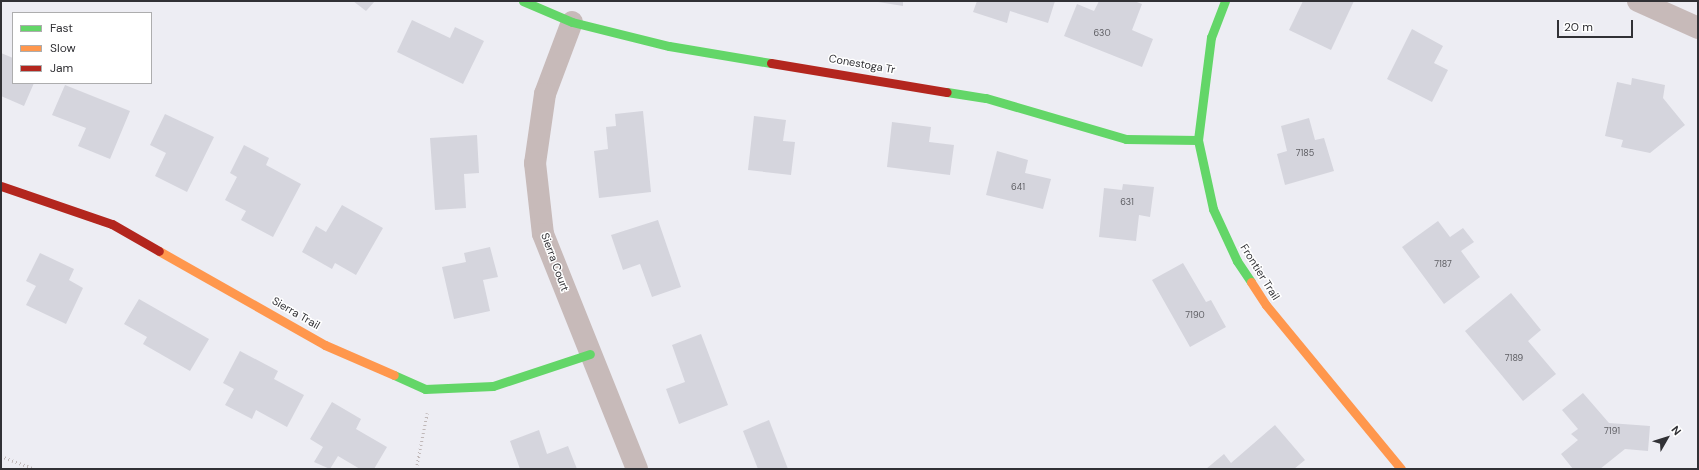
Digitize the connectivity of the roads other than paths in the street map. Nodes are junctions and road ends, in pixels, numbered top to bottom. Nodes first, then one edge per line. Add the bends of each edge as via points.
1 (523, 1) edge
2 (1225, 1) edge
3 (1638, 1) edge
4 (572, 22) junction
5 (1698, 28) edge
6 (1198, 140) junction
7 (1, 186) edge
8 (590, 354) junction
9 (637, 469) edge
10 (1401, 469) edge

1 - 4 street, Conestoga Tr
2 - 6 street, Frontier Trail via 1211,37
3 - 5 street
4 - 6 street, Conestoga Tr via 669,46 986,98 1126,139
4 - 8 street, Sierra Court via 545,94 535,163 543,234
6 - 10 street, Frontier Trail via 1213,209 1237,261 1266,305
7 - 8 street, Sierra Trail via 112,224 325,344 425,389 493,386
8 - 9 street, Sierra Court

